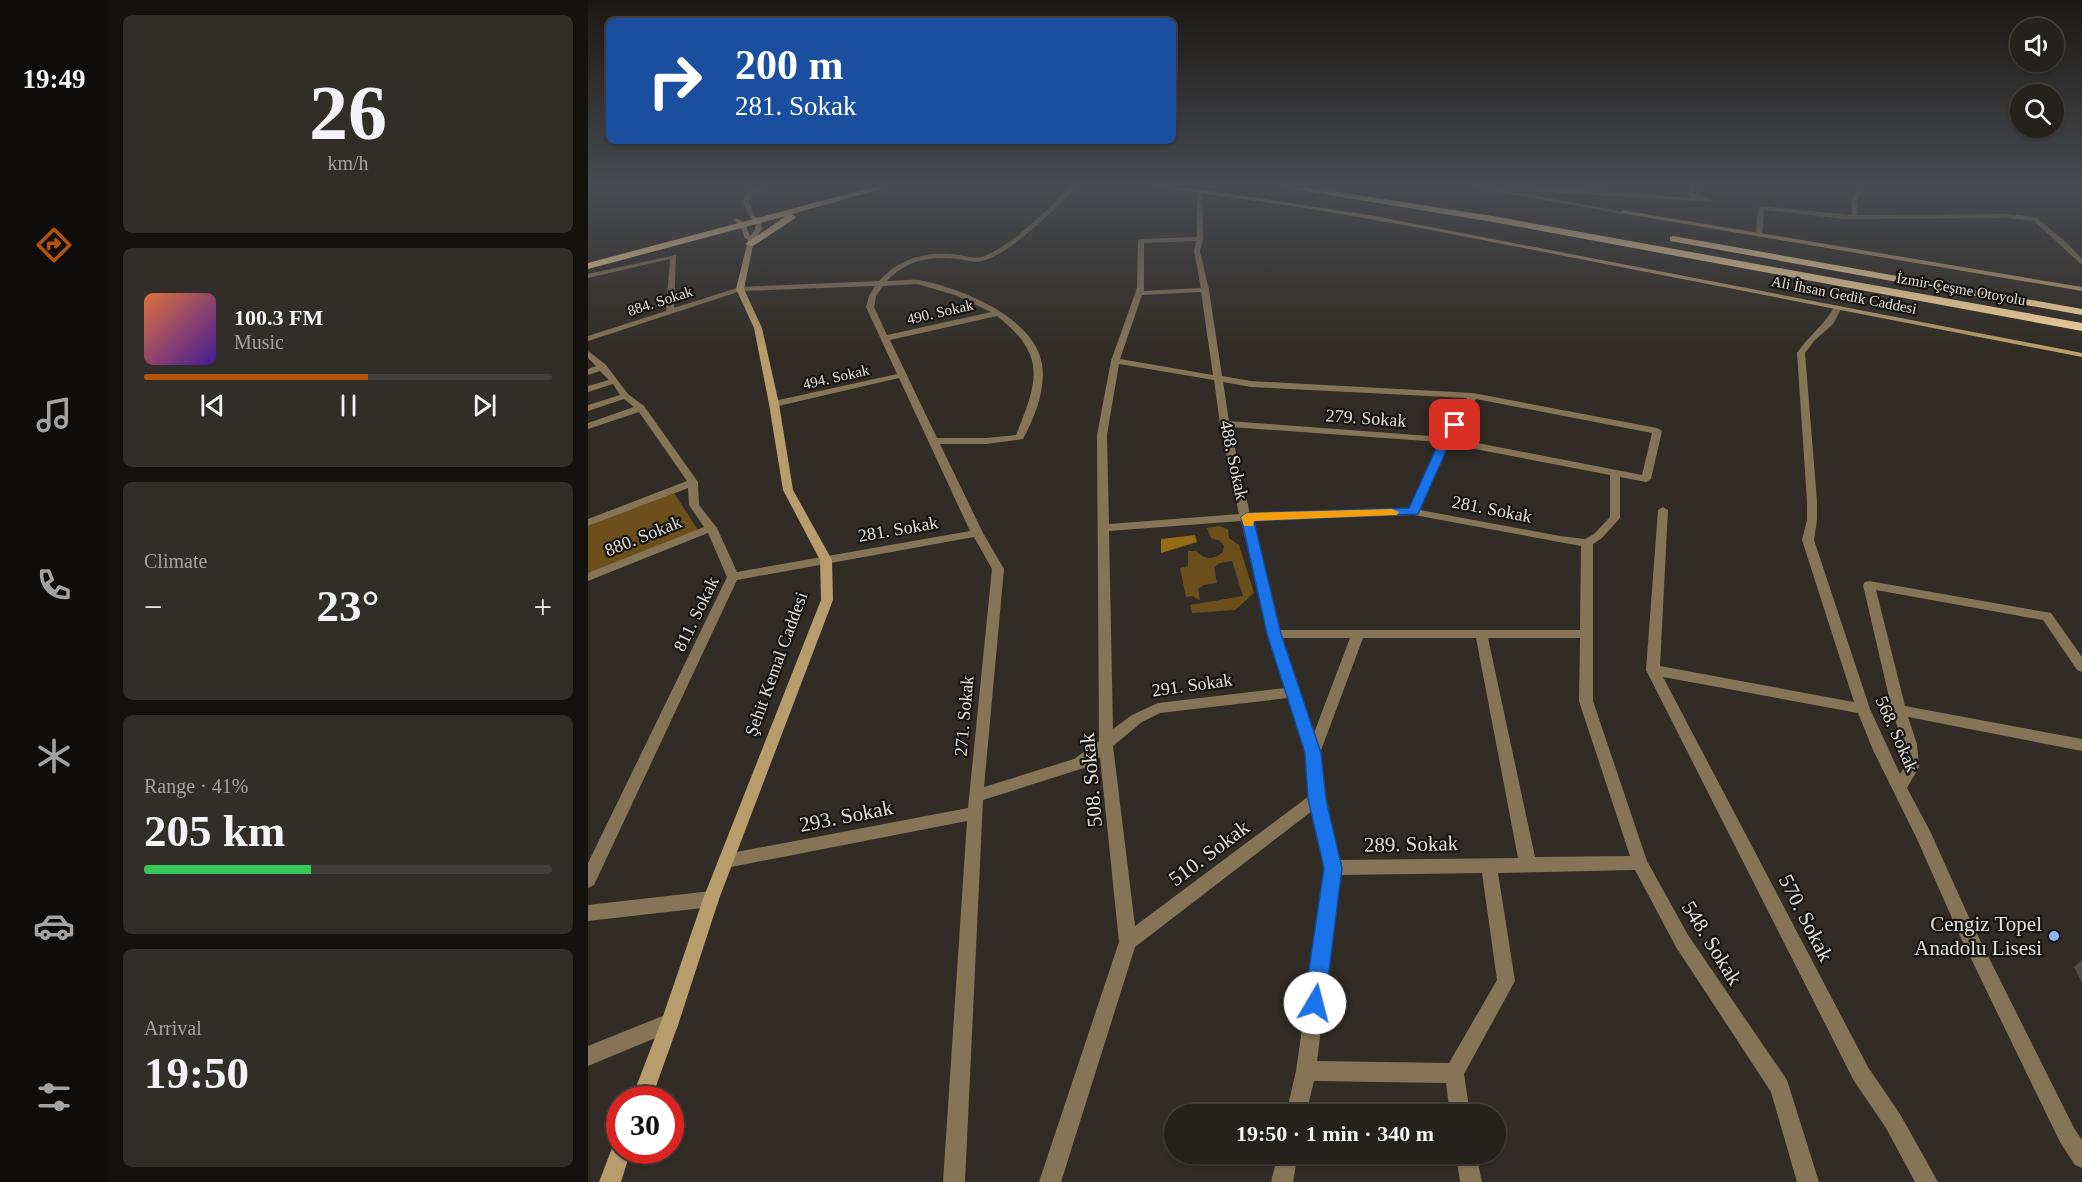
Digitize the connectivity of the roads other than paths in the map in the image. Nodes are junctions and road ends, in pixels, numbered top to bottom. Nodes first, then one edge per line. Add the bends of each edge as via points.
1 (667, 239) edge
2 (690, 239) edge
3 (726, 239) edge
4 (1013, 239) edge
5 (1195, 239) edge
6 (1200, 239) edge
7 (1486, 239) edge
8 (1603, 239) edge
9 (1674, 239) edge
10 (1784, 239) edge
11 (2059, 239) edge
12 (749, 240) joint
13 (588, 258) edge
14 (2082, 263) edge
15 (588, 266) edge
16 (588, 276) edge
17 (879, 285) junction
18 (740, 289) junction
19 (2082, 289) edge
20 (1204, 290) junction
21 (1139, 292) junction
22 (1838, 307) junction
23 (670, 311) junction
24 (2082, 312) edge
25 (999, 313) junction
26 (2082, 327) edge
27 (887, 338) junction
28 (588, 339) edge
29 (588, 353) edge
30 (2082, 355) edge
31 (1115, 361) junction
32 (603, 367) junction
33 (588, 372) edge
34 (903, 375) junction
35 (1218, 378) junction
36 (615, 381) junction
37 (588, 389) edge
38 (625, 396) junction
39 (1473, 396) junction
40 (774, 404) junction
41 (588, 408) edge
42 (641, 408) junction
43 (1225, 424) junction
44 (588, 426) edge
45 (1446, 440) junction
46 (933, 441) junction
47 (1615, 474) junction
48 (693, 482) junction
49 (1662, 510) dead end
50 (1414, 512) junction
51 (1247, 517) junction
52 (588, 523) edge
53 (711, 528) junction
54 (1102, 528) junction
55 (977, 533) junction
56 (1587, 543) junction
57 (826, 560) junction
58 (588, 577) edge
59 (734, 577) junction
60 (1274, 634) junction
61 (1358, 634) junction
62 (1481, 634) junction
63 (1587, 634) junction
64 (2082, 667) edge
65 (1653, 670) junction
66 (1293, 692) junction
67 (1863, 709) junction
68 (1899, 710) junction
69 (1106, 745) junction
70 (2082, 745) edge
71 (1313, 753) junction
72 (1899, 787) junction
73 (976, 796) junction
74 (1317, 799) junction
75 (975, 813) junction
76 (726, 861) junction
77 (1640, 863) junction
78 (1528, 865) junction
79 (1489, 866) junction
80 (1333, 868) junction
81 (588, 880) edge
82 (711, 899) junction
83 (588, 913) edge
84 (1128, 942) junction
85 (670, 1022) junction
86 (588, 1056) edge
87 (1305, 1071) junction
88 (1454, 1073) junction
89 (646, 1086) edge
90 (1298, 1104) edge
91 (1459, 1104) edge
92 (2082, 1158) edge
93 (616, 1164) edge
94 (1286, 1164) edge
95 (1468, 1164) edge
96 (610, 1182) edge
97 (954, 1182) edge
98 (1050, 1182) edge
99 (1282, 1182) edge
100 (1471, 1182) edge
101 (1808, 1182) edge
102 (1927, 1182) edge

1 - 13 highway
2 - 15 highway
3 - 12 highway
4 - 17 street via 981,260 948,256 907,259
5 - 21 street, 508. Sokak via 1141,241
6 - 20 street, 488. Sokak via 1197,251
7 - 22 main road, Ali İhsan Gedik Caddesi
8 - 26 highway, İzmir-Çeşme Otoyolu
9 - 24 highway, İzmir-Çeşme Otoyolu
10 - 19 main road
11 - 14 street
12 - 18 main road
16 - 23 street via 674,256
17 - 18 street, 884. Sokak
17 - 25 street, 884. Sokak via 917,282
17 - 27 street, 271. Sokak via 871,296 870,308
18 - 23 street, 884. Sokak
18 - 40 main road, Şehit Kemal Caddesi via 758,328
20 - 21 street
20 - 35 street, 488. Sokak
21 - 31 street, 508. Sokak
22 - 30 main road, Ali İhsan Gedik Caddesi
22 - 67 street, 568. Sokak via 1832,323 1810,338 1801,353 1812,501 1808,540
23 - 28 street, 884. Sokak
25 - 27 street, 490. Sokak
25 - 46 street, 884. Sokak via 1024,333 1037,359 1038,385 1020,437
27 - 34 street, 271. Sokak
29 - 32 street, 811. Sokak
31 - 35 street
31 - 54 street, 508. Sokak via 1102,435
32 - 33 street
32 - 36 street, 811. Sokak
34 - 40 street, 494. Sokak
34 - 46 street, 271. Sokak
35 - 39 street via 1251,384
35 - 43 street, 488. Sokak
36 - 37 street
36 - 38 street, 811. Sokak
38 - 41 street
38 - 42 street, 811. Sokak
39 - 45 street
39 - 47 street, 279. Sokak via 1657,430 1646,479
40 - 57 main road, Şehit Kemal Caddesi via 788,490
42 - 44 street
42 - 48 street, 811. Sokak
43 - 45 street, 279. Sokak
43 - 51 street, 488. Sokak
45 - 47 street, 279. Sokak
45 - 50 street
46 - 55 street, 271. Sokak
47 - 56 street via 1615,519
48 - 52 street
48 - 53 street, 811. Sokak via 694,505
49 - 65 street
50 - 51 street, 281. Sokak
50 - 56 street, 281. Sokak
51 - 54 street, 281. Sokak
51 - 60 street, 488. Sokak
53 - 58 street, 880. Sokak
53 - 59 street, 811. Sokak
54 - 69 street, 508. Sokak
55 - 57 street, 281. Sokak
55 - 73 street, 271. Sokak via 998,569
56 - 63 street, 548. Sokak
57 - 59 street, 281. Sokak
57 - 76 main road, Şehit Kemal Caddesi via 826,600
59 - 81 street, 811. Sokak
60 - 61 street
60 - 66 street, 488. Sokak
61 - 62 street
61 - 71 street
62 - 63 street
62 - 78 street
63 - 77 street, 548. Sokak via 1586,702
64 - 68 street via 2048,616 1869,585
65 - 67 street
65 - 102 street, 570. Sokak via 1861,1074
66 - 69 street, 291. Sokak via 1158,708 1134,718
66 - 71 street, 488. Sokak
67 - 72 street, 568. Sokak
68 - 70 street
68 - 72 street via 1910,744 1912,767
69 - 73 street, 291. Sokak via 1079,764
69 - 84 street, 508. Sokak
71 - 74 street, 488. Sokak
72 - 92 street, 568. Sokak via 2067,1135
73 - 75 street, 271. Sokak
74 - 80 street, 488. Sokak
74 - 84 street, 510. Sokak
75 - 76 street, 293. Sokak
75 - 97 street, 271. Sokak
76 - 82 main road, Şehit Kemal Caddesi
77 - 78 street
77 - 101 street, 548. Sokak via 1682,941 1780,1087
78 - 79 street
79 - 80 street, 289. Sokak
79 - 88 street via 1506,981
80 - 87 street, 488. Sokak
82 - 83 street
82 - 85 main road, Şehit Kemal Caddesi
84 - 98 street, 508. Sokak
85 - 86 street
85 - 89 main road, Şehit Kemal Caddesi
87 - 88 street
87 - 90 street, 488. Sokak
88 - 91 street
93 - 96 main road
94 - 99 street
95 - 100 street

